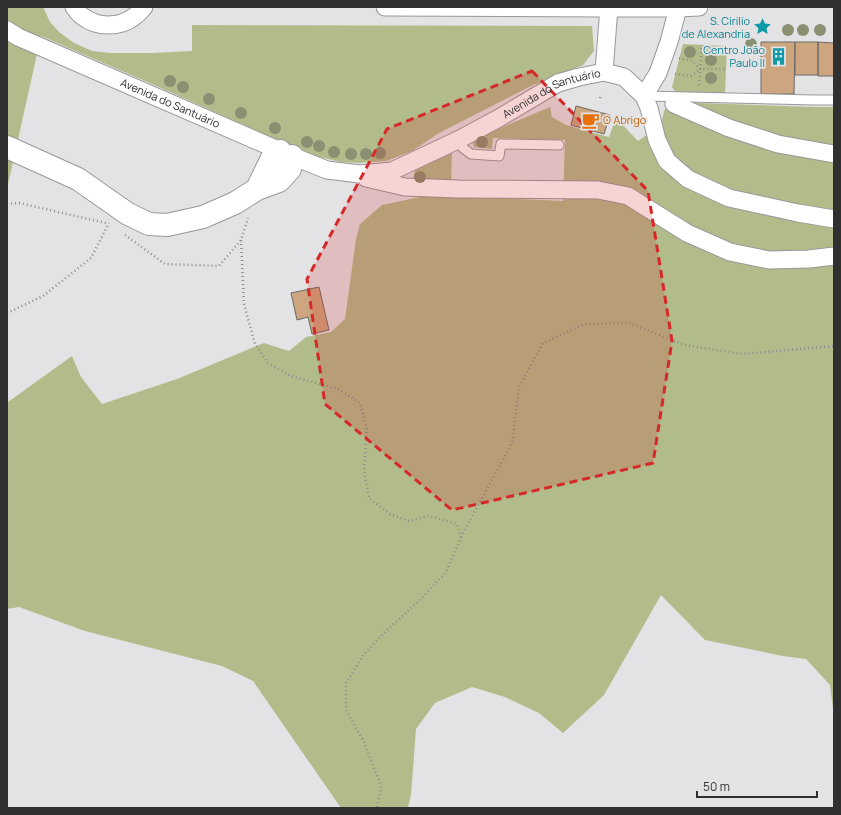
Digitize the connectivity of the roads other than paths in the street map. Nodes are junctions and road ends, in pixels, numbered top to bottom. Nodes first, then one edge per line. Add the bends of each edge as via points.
1 (74, 7) edge
2 (144, 7) edge
3 (385, 7) edge
4 (437, 7) edge
5 (698, 7) edge
6 (609, 8) edge
7 (678, 8) junction
8 (7, 30) edge
9 (604, 72) junction
10 (644, 96) junction
11 (834, 100) edge
12 (674, 104) dead end
13 (460, 138) junction
14 (559, 145) dead end
15 (7, 147) edge
16 (286, 153) junction
17 (834, 154) edge
18 (336, 171) junction
19 (834, 219) edge
20 (834, 256) edge

1 - 2 street via 82,16 95,23 109,25 123,23 136,16
3 - 4 street
4 - 6 street
5 - 7 street
6 - 7 street
6 - 9 street
7 - 10 street via 658,73
8 - 16 street, Avenida do Santuário via 18,38
9 - 10 street, Avenida do Santuário via 624,77
9 - 13 street, Avenida do Santuário via 558,83
10 - 11 lane
10 - 19 street, Avenida do Santuário via 657,140 667,161 688,179 729,198
12 - 17 street via 729,128 778,144
13 - 14 lane via 463,148 471,154 499,156 501,144
13 - 18 street, Avenida do Santuário via 392,171 360,174
15 - 16 street via 78,179 128,214 149,224 167,225 204,217 235,203 257,189 272,158
16 - 18 street, Avenida do Santuário via 327,170
18 - 20 street, Avenida do Santuário via 405,188 598,190 628,196 687,233 730,252 769,260

